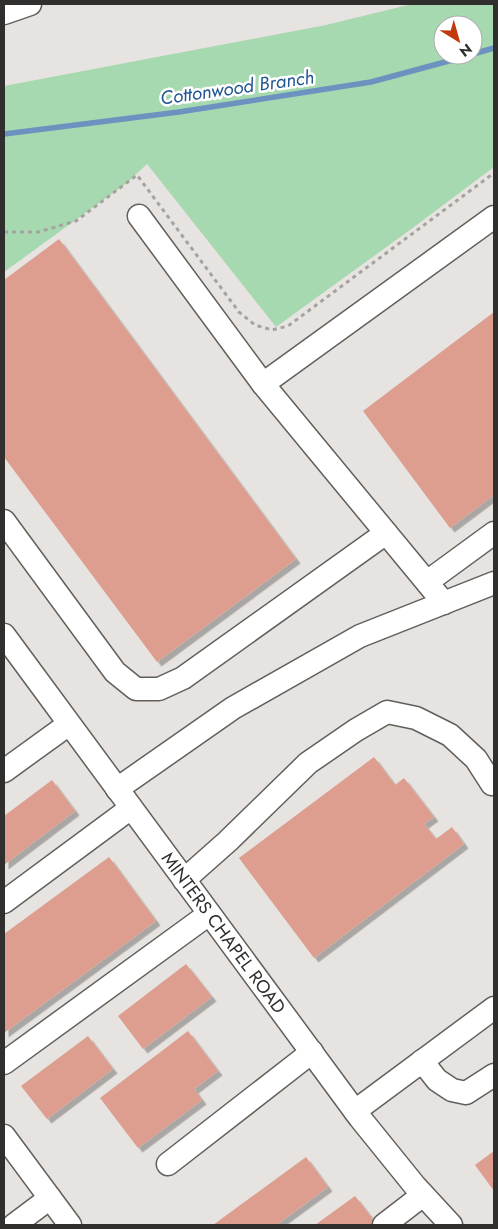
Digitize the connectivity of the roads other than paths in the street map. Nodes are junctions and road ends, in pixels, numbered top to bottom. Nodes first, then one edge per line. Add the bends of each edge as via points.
1 (30, 4) edge
2 (4, 12) edge
3 (139, 216) dead end
4 (494, 217) edge
5 (263, 384) junction
6 (4, 521) edge
7 (386, 533) junction
8 (494, 533) edge
9 (427, 582) junction
10 (494, 583) edge
11 (444, 603) junction
12 (4, 637) edge
13 (69, 724) junction
14 (4, 771) edge
15 (492, 784) dead end
16 (117, 789) junction
17 (132, 808) junction
18 (184, 880) junction
19 (4, 902) edge
20 (209, 914) junction
21 (494, 1008) edge
22 (312, 1052) junction
23 (422, 1061) junction
24 (4, 1063) edge
25 (494, 1075) edge
26 (355, 1111) junction
27 (4, 1136) edge
28 (168, 1164) dead end
29 (423, 1195) junction
30 (50, 1198) junction
31 (14, 1225) edge
32 (70, 1225) edge
33 (384, 1225) edge
34 (450, 1225) edge

1 - 2 street
3 - 5 street
4 - 5 street
5 - 7 street
6 - 7 street via 115,672 136,689 159,689 183,678
7 - 9 street
8 - 9 street
9 - 11 street
10 - 11 street
11 - 16 street via 360,636 234,708
12 - 13 street, MINTERS CHAPEL ROAD
13 - 14 street
13 - 16 street, MINTERS CHAPEL ROAD
15 - 18 street via 476,759 450,735 416,718 388,712 308,763
16 - 17 street, MINTERS CHAPEL ROAD
17 - 18 street, MINTERS CHAPEL ROAD
17 - 19 street
18 - 20 street, MINTERS CHAPEL ROAD
20 - 22 street, MINTERS CHAPEL ROAD
20 - 24 street
21 - 23 street
22 - 26 street, MINTERS CHAPEL ROAD
22 - 28 street
23 - 25 street via 438,1080 452,1090 466,1093
23 - 26 street
26 - 29 street, MINTERS CHAPEL ROAD
27 - 30 street
29 - 33 street
29 - 34 street, MINTERS CHAPEL ROAD
30 - 31 street
30 - 32 street

